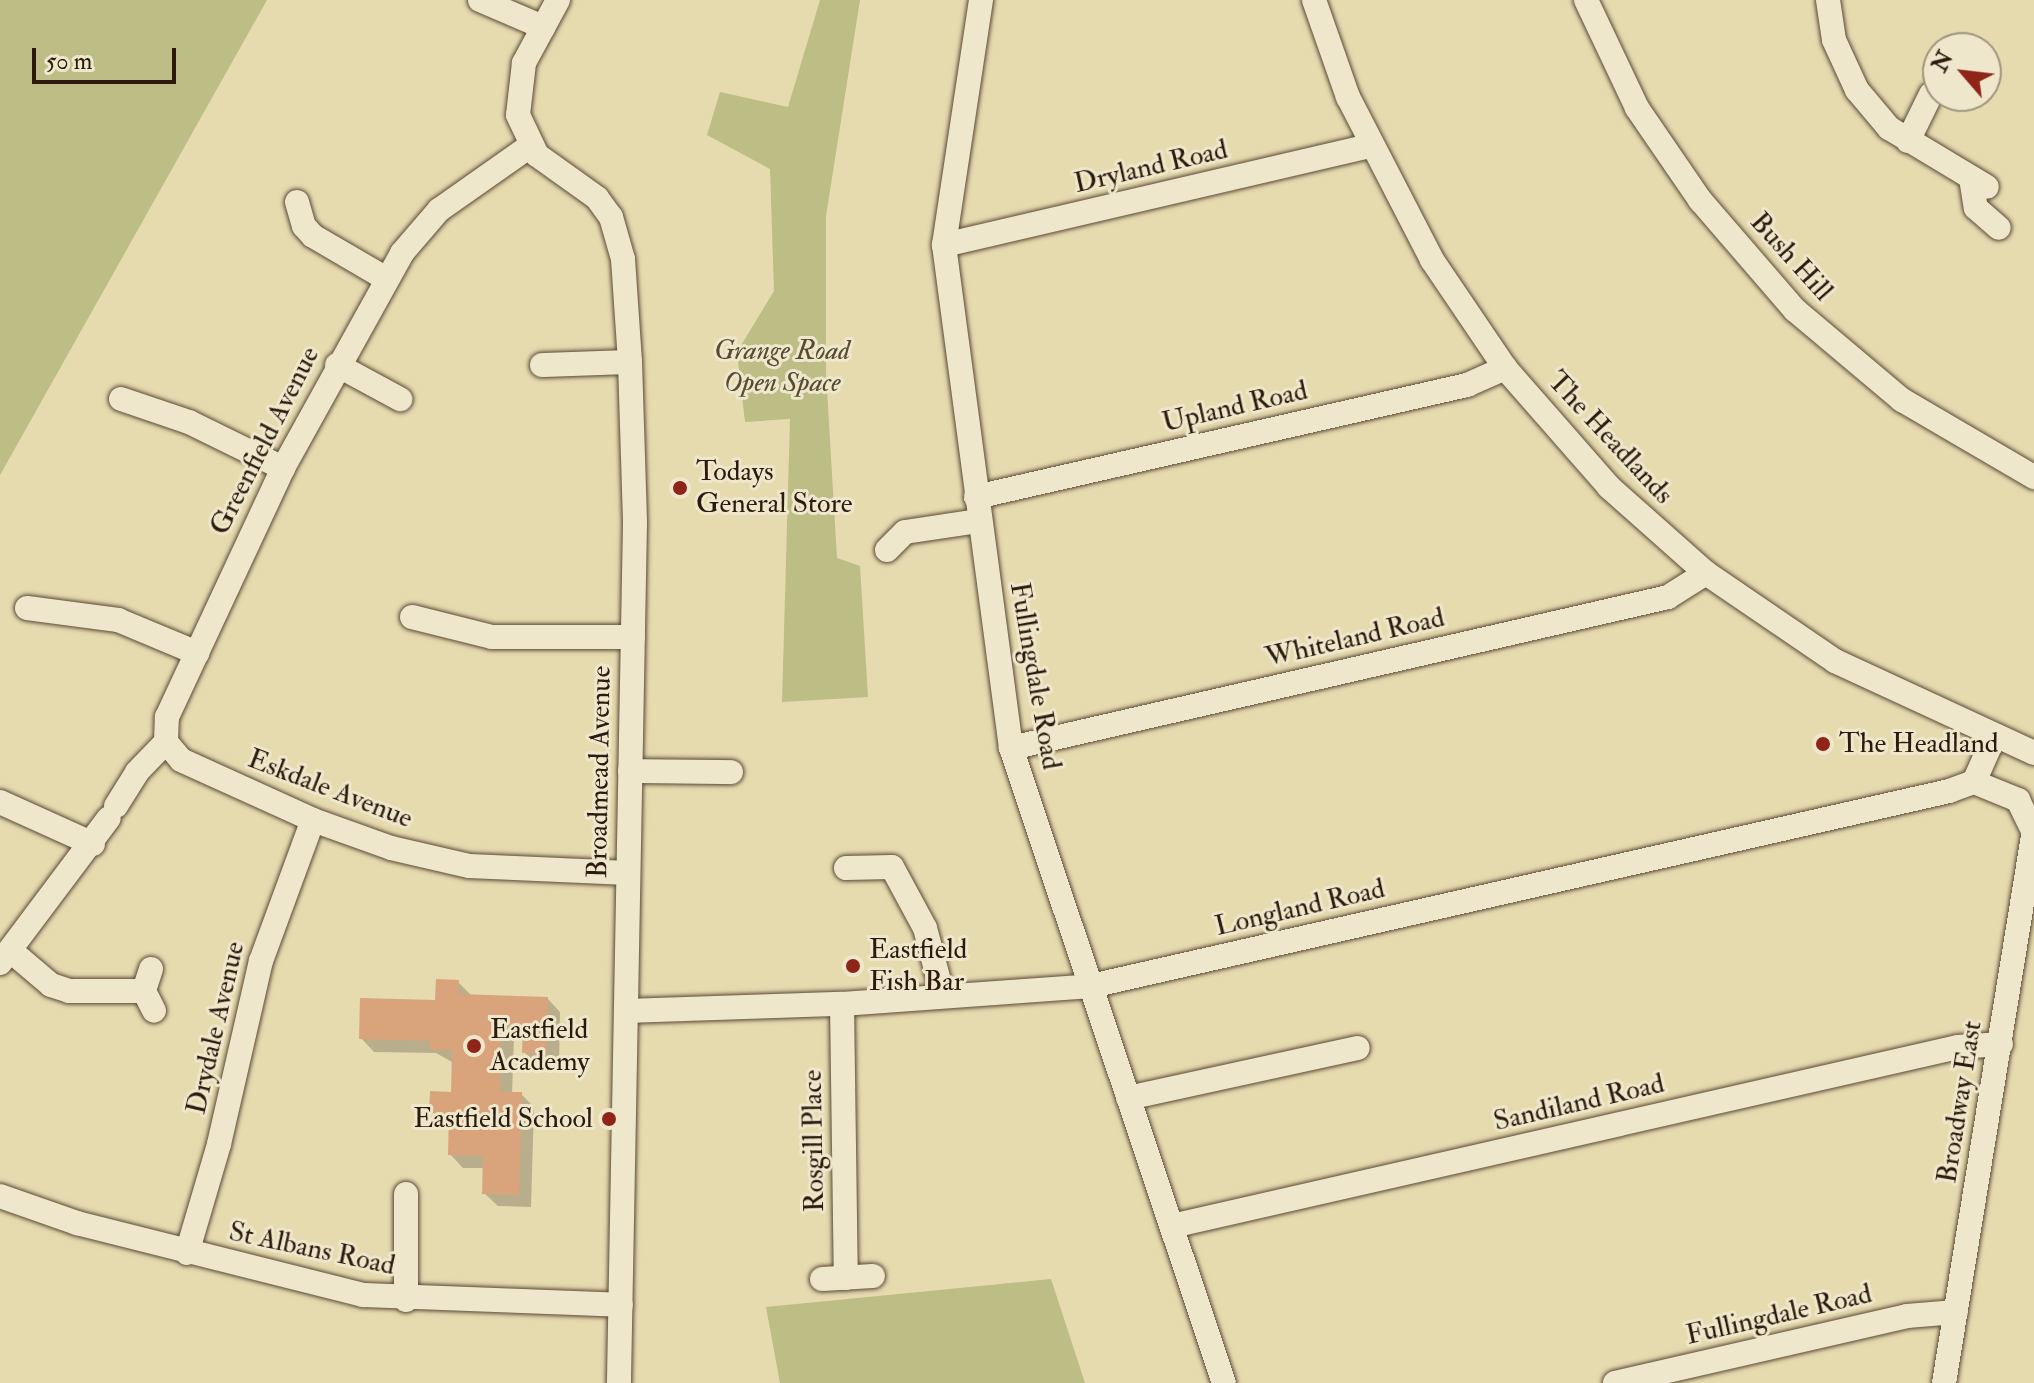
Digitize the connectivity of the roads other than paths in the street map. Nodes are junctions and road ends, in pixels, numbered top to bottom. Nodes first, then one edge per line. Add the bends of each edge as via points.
1 (480, 0) edge
2 (558, 0) edge
3 (981, 0) edge
4 (1314, 0) edge
5 (1586, 0) edge
6 (1828, 0) edge
7 (543, 27) junction
8 (1922, 112) edge
9 (1908, 141) junction
10 (530, 146) junction
11 (1370, 146) junction
12 (1979, 182) junction
13 (1958, 200) dead end
14 (297, 202) dead end
15 (1999, 228) dead end
16 (944, 245) junction
17 (387, 279) junction
18 (630, 362) junction
19 (337, 365) junction
20 (542, 365) dead end
21 (1505, 368) junction
22 (121, 399) dead end
23 (400, 399) dead end
24 (283, 468) junction
25 (2034, 477) edge
26 (978, 509) junction
27 (887, 550) dead end
28 (1706, 573) junction
29 (27, 608) dead end
30 (412, 617) dead end
31 (633, 637) junction
32 (197, 653) junction
33 (1994, 737) junction
34 (166, 742) junction
35 (1011, 748) junction
36 (2034, 753) edge
37 (630, 771) junction
38 (731, 772) dead end
39 (1974, 782) junction
40 (0, 802) edge
41 (313, 820) junction
42 (2034, 832) edge
43 (93, 844) junction
44 (846, 868) dead end
45 (628, 873) junction
46 (5, 957) edge
47 (1091, 986) junction
48 (150, 990) dead end
49 (943, 996) junction
50 (842, 1004) junction
51 (626, 1011) junction
52 (2001, 1044) junction
53 (1358, 1048) dead end
54 (1128, 1098) junction
55 (406, 1194) dead end
56 (0, 1196) edge
57 (1172, 1226) junction
58 (187, 1253) junction
59 (873, 1276) dead end
60 (406, 1300) junction
61 (621, 1305) junction
62 (1956, 1312) junction
63 (619, 1383) edge
64 (1224, 1383) edge
65 (1615, 1383) edge
66 (1944, 1383) edge

1 - 7 street
2 - 7 street
3 - 16 street, Fullingdale Road
4 - 11 street, The Headlands
5 - 25 street, Bush Hill via 1637,108 1700,200 1795,310 1902,400
6 - 9 street via 1834,40 1857,90
7 - 10 street via 518,80 518,115
8 - 9 street
9 - 12 street
10 - 17 street, Greenfield Avenue via 439,210 414,236
10 - 18 street, Broadmead Avenue via 597,198 616,228
11 - 16 street, Dryland Road
11 - 21 street, The Headlands via 1432,260
12 - 13 street
12 - 15 street via 1976,208
14 - 17 street via 313,236
16 - 26 street, Fullingdale Road
17 - 19 street, Greenfield Avenue
18 - 20 street
18 - 31 street, Broadmead Avenue
19 - 23 street
19 - 24 street, Greenfield Avenue
21 - 26 street, Upland Road via 1467,385
21 - 28 street, The Headlands via 1609,487
22 - 24 street via 189,422
24 - 32 street, Greenfield Avenue
26 - 27 street, Upland Road via 905,532
26 - 35 street, Fullingdale Road
28 - 33 street, The Headlands via 1835,661
28 - 35 street, Whiteland Road via 1668,597
29 - 32 street via 118,620
30 - 31 street via 492,637
31 - 37 street, Broadmead Avenue
32 - 34 street, Greenfield Avenue via 167,717
33 - 36 street, The Headlands
33 - 39 street
34 - 41 street, Eskdale Avenue via 181,760
34 - 43 street via 137,772
35 - 47 street, Fullingdale Road
37 - 38 street
37 - 45 street, Broadmead Avenue
39 - 42 street via 2018,800
39 - 47 street, Longland Road
40 - 43 street
41 - 45 street, Eskdale Avenue via 391,848 469,866
41 - 58 street, Drydale Avenue via 265,949
42 - 52 street, Broadway East
43 - 46 street
44 - 49 street via 892,867 925,928
45 - 51 street, Broadmead Avenue
46 - 48 street via 69,991
47 - 49 street, Longland Road
47 - 54 street, Fullingdale Road
49 - 50 street, Longland Road
50 - 51 street, Longland Road
50 - 59 street, Rosgill Place via 834,1278
51 - 61 street, Broadmead Avenue
52 - 57 street, Sandiland Road via 1958,1047
52 - 62 street, Broadway East
53 - 54 street
54 - 57 street, Fullingdale Road
55 - 60 street
56 - 58 street, St Albans Road
57 - 64 street, Fullingdale Road
58 - 60 street, St Albans Road via 317,1285
60 - 61 street, St Albans Road
61 - 63 street, Broadmead Avenue
62 - 65 street, Fullingdale Road via 1907,1316
62 - 66 street, Broadway East

